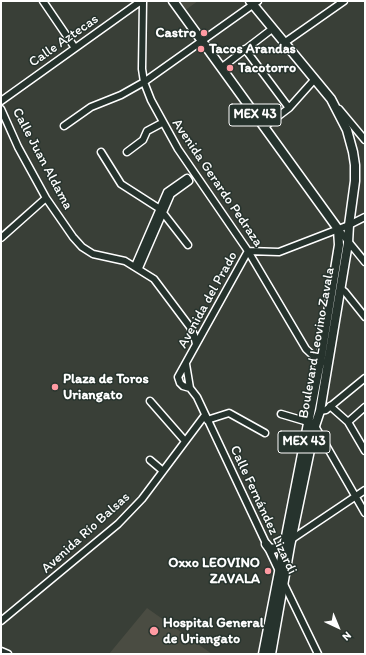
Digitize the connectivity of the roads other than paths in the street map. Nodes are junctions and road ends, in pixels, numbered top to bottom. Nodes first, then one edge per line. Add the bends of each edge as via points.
1 (43, 1) edge
2 (142, 1) edge
3 (173, 1) edge
4 (344, 1) edge
5 (254, 2) edge
6 (272, 29) junction
7 (203, 41) junction
8 (284, 43) junction
9 (75, 48) junction
10 (245, 49) junction
11 (221, 68) junction
12 (314, 80) junction
13 (144, 82) junction
14 (331, 99) junction
15 (1, 101) edge
16 (289, 108) junction
17 (1, 109) edge
18 (162, 123) junction
19 (64, 126) dead end
20 (264, 127) junction
21 (365, 140) edge
22 (102, 152) dead end
23 (126, 152) dead end
24 (46, 198) junction
25 (161, 211) junction
26 (365, 217) edge
27 (349, 225) junction
28 (338, 229) junction
29 (1, 238) edge
30 (348, 243) junction
31 (188, 245) dead end
32 (248, 251) junction
33 (365, 262) edge
34 (137, 267) junction
35 (340, 288) junction
36 (335, 296) junction
37 (365, 317) edge
38 (196, 344) junction
39 (320, 362) junction
40 (328, 363) junction
41 (186, 364) junction
42 (365, 378) edge
43 (190, 388) junction
44 (150, 401) dead end
45 (330, 406) junction
46 (365, 407) edge
47 (320, 410) junction
48 (281, 414) dead end
49 (206, 417) junction
50 (348, 422) junction
51 (312, 424) junction
52 (265, 433) dead end
53 (185, 441) junction
54 (365, 450) edge
55 (150, 460) dead end
56 (163, 471) junction
57 (365, 490) edge
58 (356, 496) junction
59 (365, 513) edge
60 (289, 543) junction
61 (266, 544) junction
62 (279, 571) junction
63 (284, 584) junction
64 (1, 621) edge
65 (1, 651) edge
66 (8, 654) edge
67 (263, 654) edge
68 (271, 654) edge
69 (318, 654) edge

1 - 9 street
2 - 9 street, Calle Aztecas
2 - 13 street, Avenida Gerardo Pedraza
3 - 7 main road, MEX 43
4 - 8 street
5 - 6 main road, MEX 43
5 - 7 street
6 - 8 main road, MEX 43
6 - 10 street
7 - 11 main road, MEX 43
7 - 13 street
8 - 12 main road, MEX 43
9 - 15 street, Calle Aztecas
10 - 11 street
10 - 16 street
11 - 20 main road, MEX 43
12 - 14 main road, MEX 43
12 - 16 street
13 - 18 street, Avenida Gerardo Pedraza
13 - 19 street via 91,107
14 - 21 street
14 - 27 main road, MEX 43 via 347,130 353,152 355,181
16 - 20 street
17 - 24 street, Calle Juan Aldama
18 - 23 street via 147,131 143,140
18 - 32 street, Avenida Gerardo Pedraza
20 - 28 main road, MEX 43
22 - 25 street via 120,184
24 - 29 street
24 - 34 street, Calle Juan Aldama via 82,247 93,254 126,261
25 - 25 street via 171,194 189,181 187,178 167,192
25 - 31 street
25 - 34 street
26 - 27 street, Avenida del Prado
27 - 28 street, Avenida del Prado
27 - 30 main road, Boulevard Leovino Zavala / MEX 43
28 - 30 street
28 - 32 street, Avenida del Prado via 279,252
28 - 36 main road, Boulevard Leovino Zavala / MEX 43
30 - 33 street
30 - 35 main road, Boulevard Leovino Zavala / MEX 43
32 - 38 street, Avenida del Prado
32 - 39 street, Avenida Gerardo Pedraza via 306,349
34 - 38 street, Calle Juan Aldama via 154,280 190,327
35 - 36 main road, Boulevard Leovino Zavala / MEX 43
35 - 37 street
36 - 39 main road, Boulevard Leovino Zavala / MEX 43
36 - 40 main road, Boulevard Leovino Zavala / MEX 43
38 - 41 street, Avenida del Prado
39 - 40 street
39 - 51 main road, Boulevard Leovino Zavala / MEX 43
40 - 47 main road, Boulevard Leovino Zavala / MEX 43
41 - 43 street, Avenida del Prado
41 - 43 street, Avenida del Prado via 178,377 180,383
42 - 45 street
43 - 49 street, Calle Fernández Lizardi
44 - 53 street
45 - 47 street via 326,410
45 - 50 street
46 - 50 street
47 - 51 main road, Boulevard Leovino Zavala / MEX 43
48 - 51 street
49 - 52 street via 229,413
49 - 53 street, Avenida Río Balsas
49 - 61 street, Calle Fernández Lizardi
50 - 54 street
51 - 58 street
51 - 60 main road, Boulevard Leovino Zavala / MEX 43
53 - 56 street, Avenida Río Balsas
55 - 56 street
56 - 64 street, Avenida Río Balsas via 142,500 118,524
57 - 58 street
58 - 59 street
58 - 60 street
60 - 61 main road via 273,549
60 - 62 main road, Boulevard Leovino Zavala / MEX 43
60 - 63 main road, Boulevard Leovino Zavala / MEX 43
61 - 62 street, Calle Fernández Lizardi
62 - 63 street, Calle Fernández Lizardi
62 - 67 main road, Boulevard Leovino Zavala / MEX 43
63 - 68 main road, Boulevard Leovino Zavala / MEX 43
63 - 69 street, Calle Fernández Lizardi
65 - 66 street

